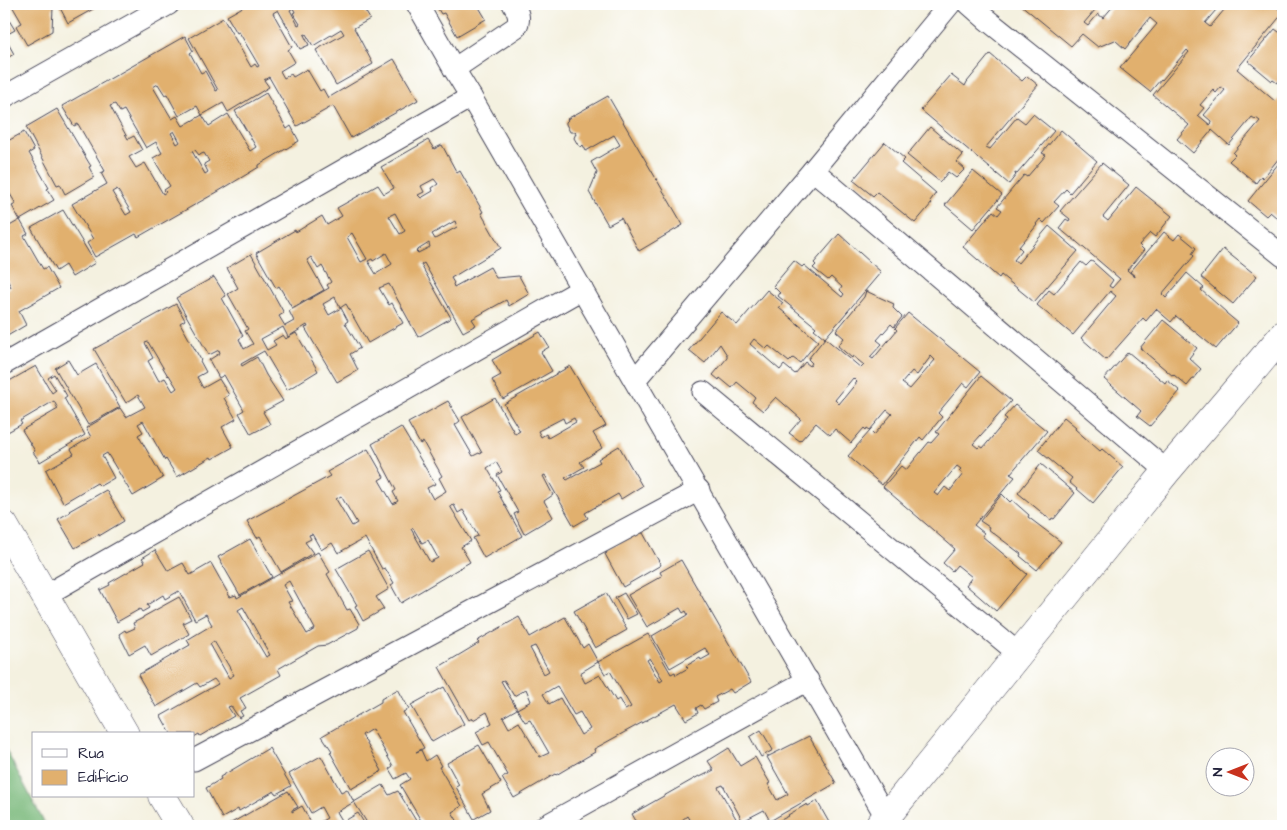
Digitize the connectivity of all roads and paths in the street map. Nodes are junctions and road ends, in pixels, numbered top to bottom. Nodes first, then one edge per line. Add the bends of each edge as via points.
1 (168, 4) edge
2 (417, 4) edge
3 (514, 4) edge
4 (950, 4) edge
5 (969, 4) edge
6 (454, 69) junction
7 (4, 96) edge
8 (471, 97) junction
9 (814, 170) junction
10 (1283, 256) edge
11 (582, 289) junction
12 (1283, 335) edge
13 (4, 364) edge
14 (635, 380) junction
15 (703, 392) dead end
16 (1167, 471) junction
17 (699, 490) junction
18 (4, 525) edge
19 (44, 596) junction
20 (1019, 654) junction
21 (808, 680) junction
22 (125, 732) edge
23 (195, 759) edge
24 (163, 798) edge
25 (882, 822) edge
26 (180, 826) edge
27 (545, 826) edge

1 - 7 street
2 - 6 street
3 - 6 street via 519,18 516,27
4 - 9 street
5 - 10 street
6 - 8 street
8 - 11 street
8 - 13 street
9 - 14 street
9 - 16 street
11 - 14 street
11 - 19 street
12 - 16 street
14 - 17 street
15 - 20 street
16 - 20 street
17 - 21 street
17 - 23 street
18 - 19 street
19 - 22 street
20 - 25 street
21 - 25 street
21 - 27 street
24 - 26 street

